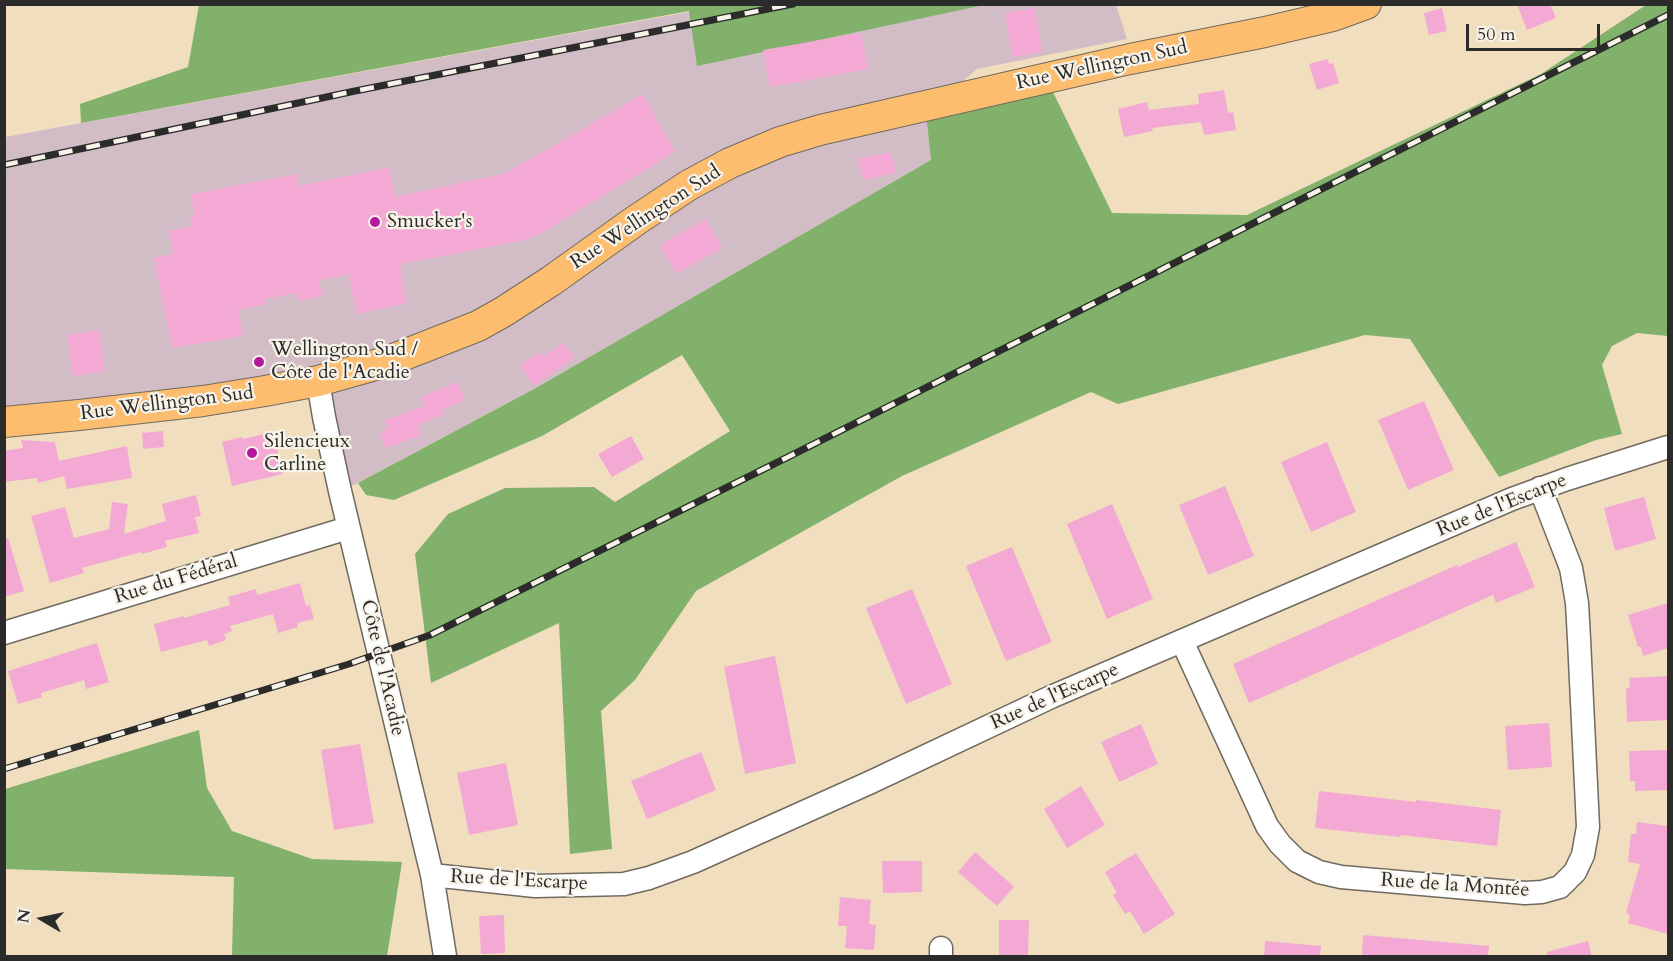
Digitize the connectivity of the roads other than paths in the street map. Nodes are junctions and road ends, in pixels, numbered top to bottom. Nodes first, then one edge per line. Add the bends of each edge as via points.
1 (1366, 4) edge
2 (318, 381) junction
3 (4, 422) edge
4 (1668, 447) edge
5 (1540, 488) junction
6 (348, 528) junction
7 (4, 633) edge
8 (1182, 641) junction
9 (432, 875) junction
10 (445, 957) edge

1 - 2 main road, Rue Wellington Sud via 1333,16 1130,59 780,142 689,185 536,291 477,326 387,362
2 - 3 main road, Rue Wellington Sud via 203,401
2 - 6 street, Côte de l'Acadie
4 - 5 street, Rue de l'Escarpe
5 - 8 street, Rue de l'Escarpe
5 - 8 street, Rue de la Montée via 1571,568 1580,639 1588,826 1583,855 1575,872 1560,887 1525,893 1341,877 1319,873 1297,861 1267,826
6 - 7 street, Rue du Fédéral
6 - 9 street, Côte de l'Acadie
8 - 9 street, Rue de l'Escarpe via 693,862 649,878 624,884 535,886
9 - 10 street, Côte de l'Acadie

